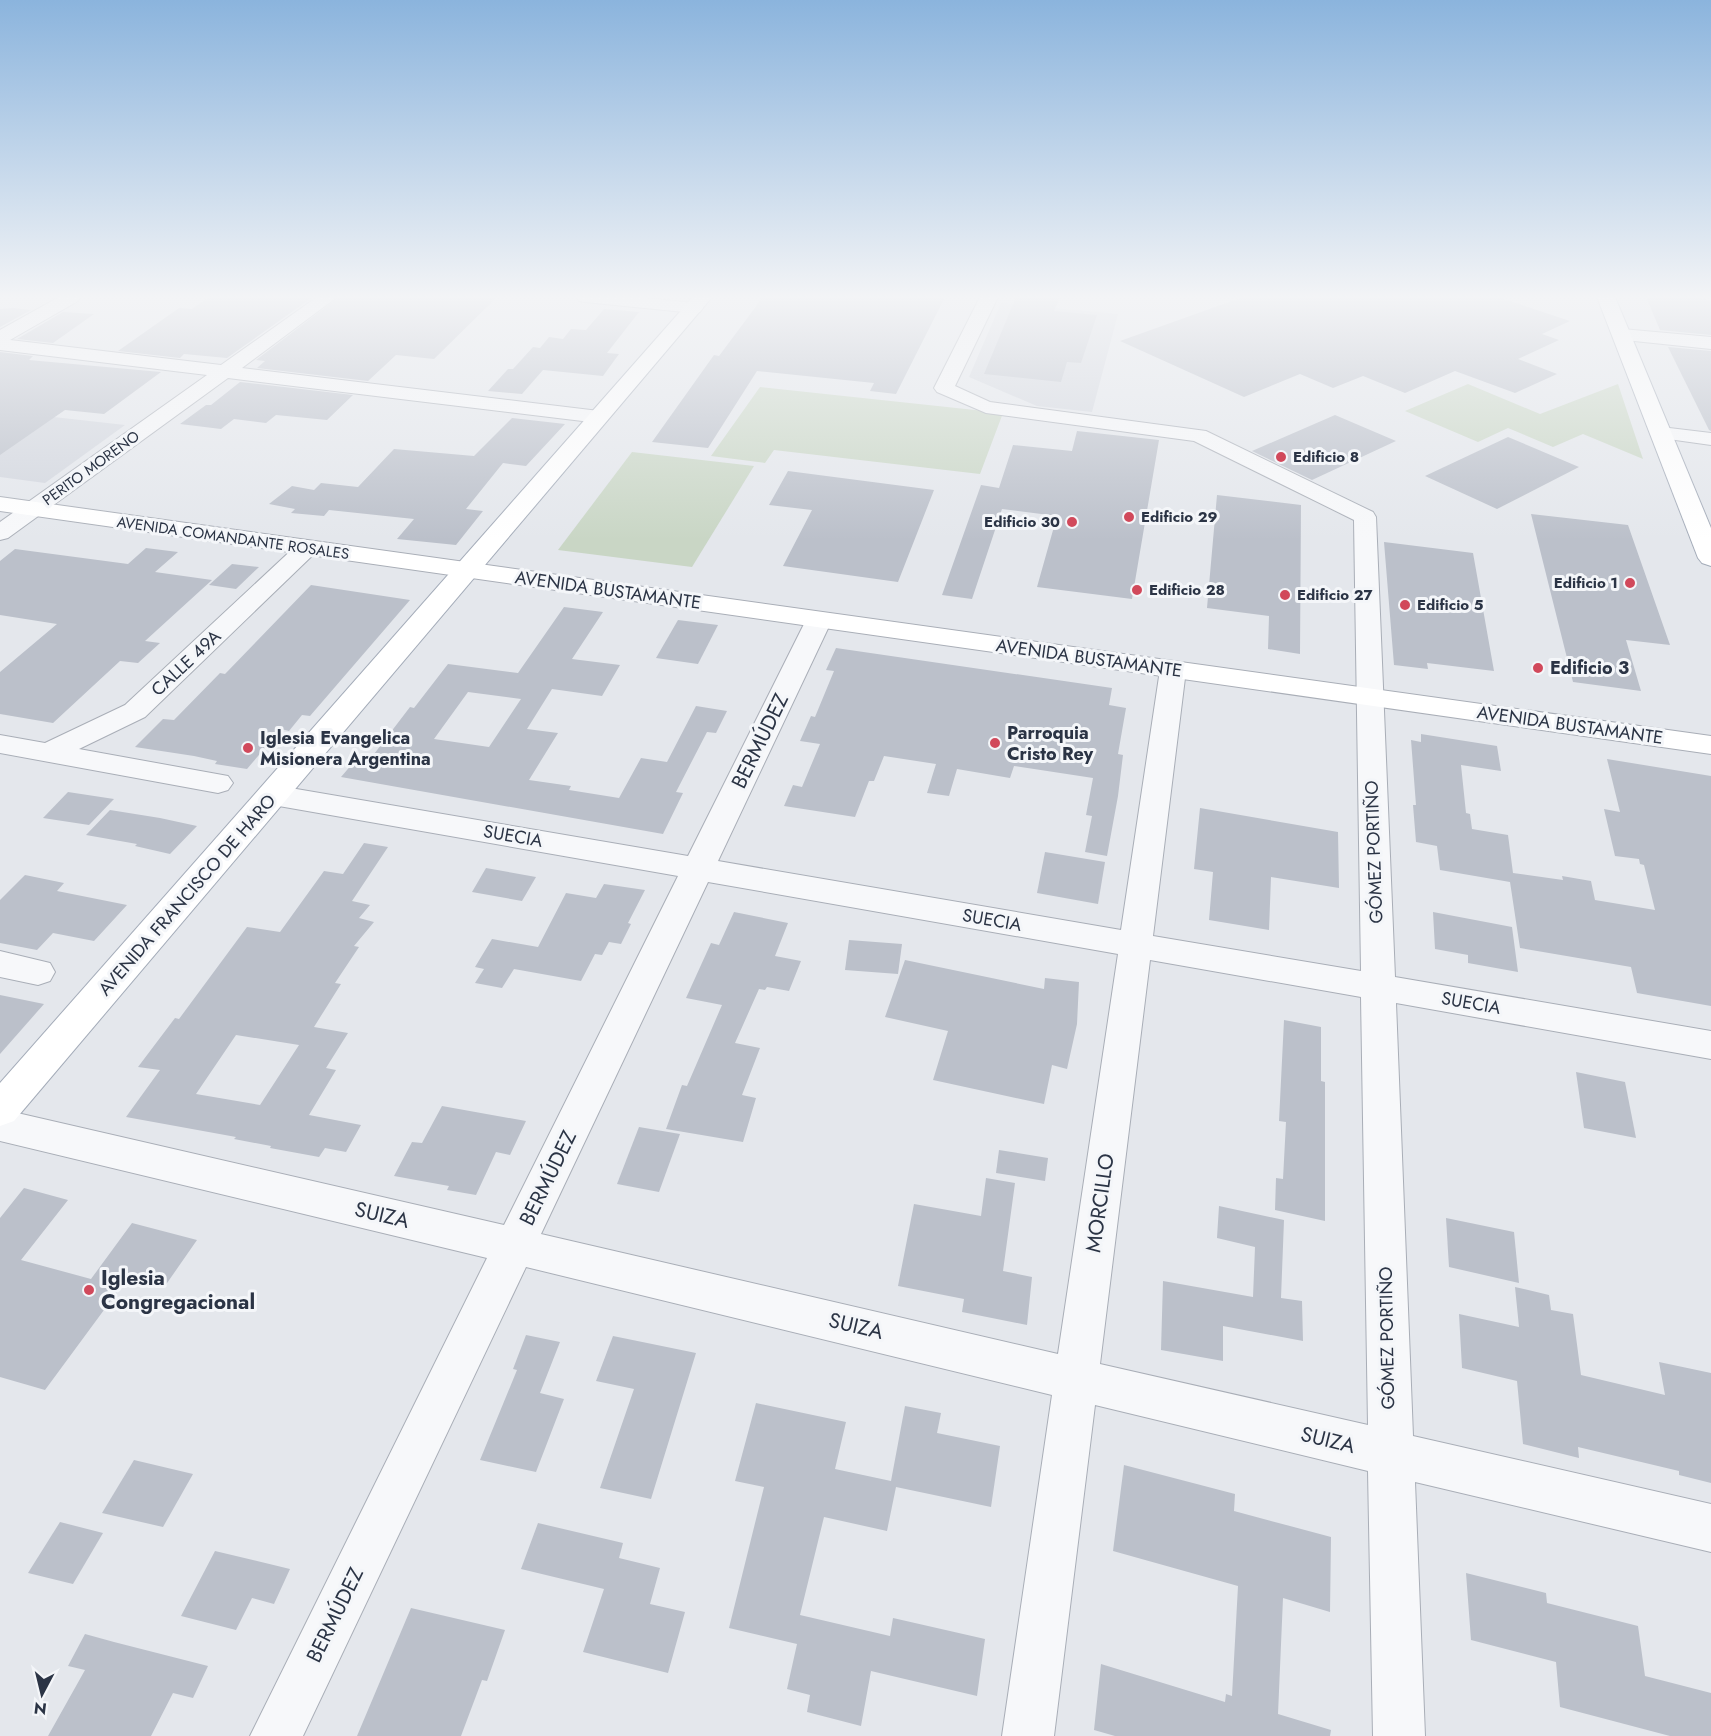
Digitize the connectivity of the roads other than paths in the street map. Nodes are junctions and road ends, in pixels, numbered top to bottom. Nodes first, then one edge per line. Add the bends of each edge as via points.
1 (216, 378) edge
2 (274, 378) edge
3 (633, 378) edge
4 (949, 378) edge
5 (1639, 378) edge
6 (599, 417) junction
7 (1661, 434) junction
8 (1711, 439) edge
9 (0, 504) edge
10 (34, 509) junction
11 (0, 533) edge
12 (307, 548) junction
13 (1711, 558) edge
14 (467, 570) junction
15 (819, 620) junction
16 (1173, 670) junction
17 (1370, 697) junction
18 (0, 744) edge
19 (1711, 745) edge
20 (48, 753) junction
21 (218, 783) dead end
22 (273, 795) junction
23 (698, 868) junction
24 (1135, 945) junction
25 (0, 964) edge
26 (38, 972) dead end
27 (1378, 987) junction
28 (1711, 1045) edge
29 (0, 1110) edge
30 (0, 1125) edge
31 (515, 1246) junction
32 (1077, 1378) junction
33 (1390, 1455) junction
34 (1711, 1528) edge
35 (276, 1736) edge
36 (1028, 1736) edge
37 (1399, 1736) edge

1 - 10 street, PERITO MORENO
2 - 6 street
3 - 6 main road, AVENIDA FRANCISCO DE HARO
4 - 17 street, GÓMEZ PORTIÑO via 944,388 986,407 1199,435 1365,517
5 - 7 main road
6 - 14 main road, AVENIDA FRANCISCO DE HARO
7 - 8 street
7 - 13 main road
9 - 10 main road, AVENIDA COMANDANTE ROSALES
10 - 11 street, PERITO MORENO
10 - 12 main road, AVENIDA COMANDANTE ROSALES
12 - 14 main road, AVENIDA COMANDANTE ROSALES
12 - 20 street, CALLE 49A via 135,711
14 - 15 main road, AVENIDA BUSTAMANTE
14 - 22 main road, AVENIDA FRANCISCO DE HARO
15 - 16 main road, AVENIDA BUSTAMANTE
15 - 23 street, BERMÚDEZ
16 - 17 main road, AVENIDA BUSTAMANTE
16 - 24 street, MORCILLO
17 - 19 main road, AVENIDA BUSTAMANTE
17 - 27 street, GÓMEZ PORTIÑO
18 - 20 street
20 - 21 street
22 - 23 street, SUECIA
22 - 29 main road, AVENIDA FRANCISCO DE HARO
23 - 24 street, SUECIA
23 - 31 street, BERMÚDEZ
24 - 27 street, SUECIA
24 - 32 street, MORCILLO
25 - 26 street
27 - 28 street, SUECIA
27 - 33 street, GÓMEZ PORTIÑO
30 - 31 street, SUIZA
31 - 32 street, SUIZA
31 - 35 street, BERMÚDEZ
32 - 33 street, SUIZA
32 - 36 street, MORCILLO
33 - 34 street, SUIZA
33 - 37 street, GÓMEZ PORTIÑO

